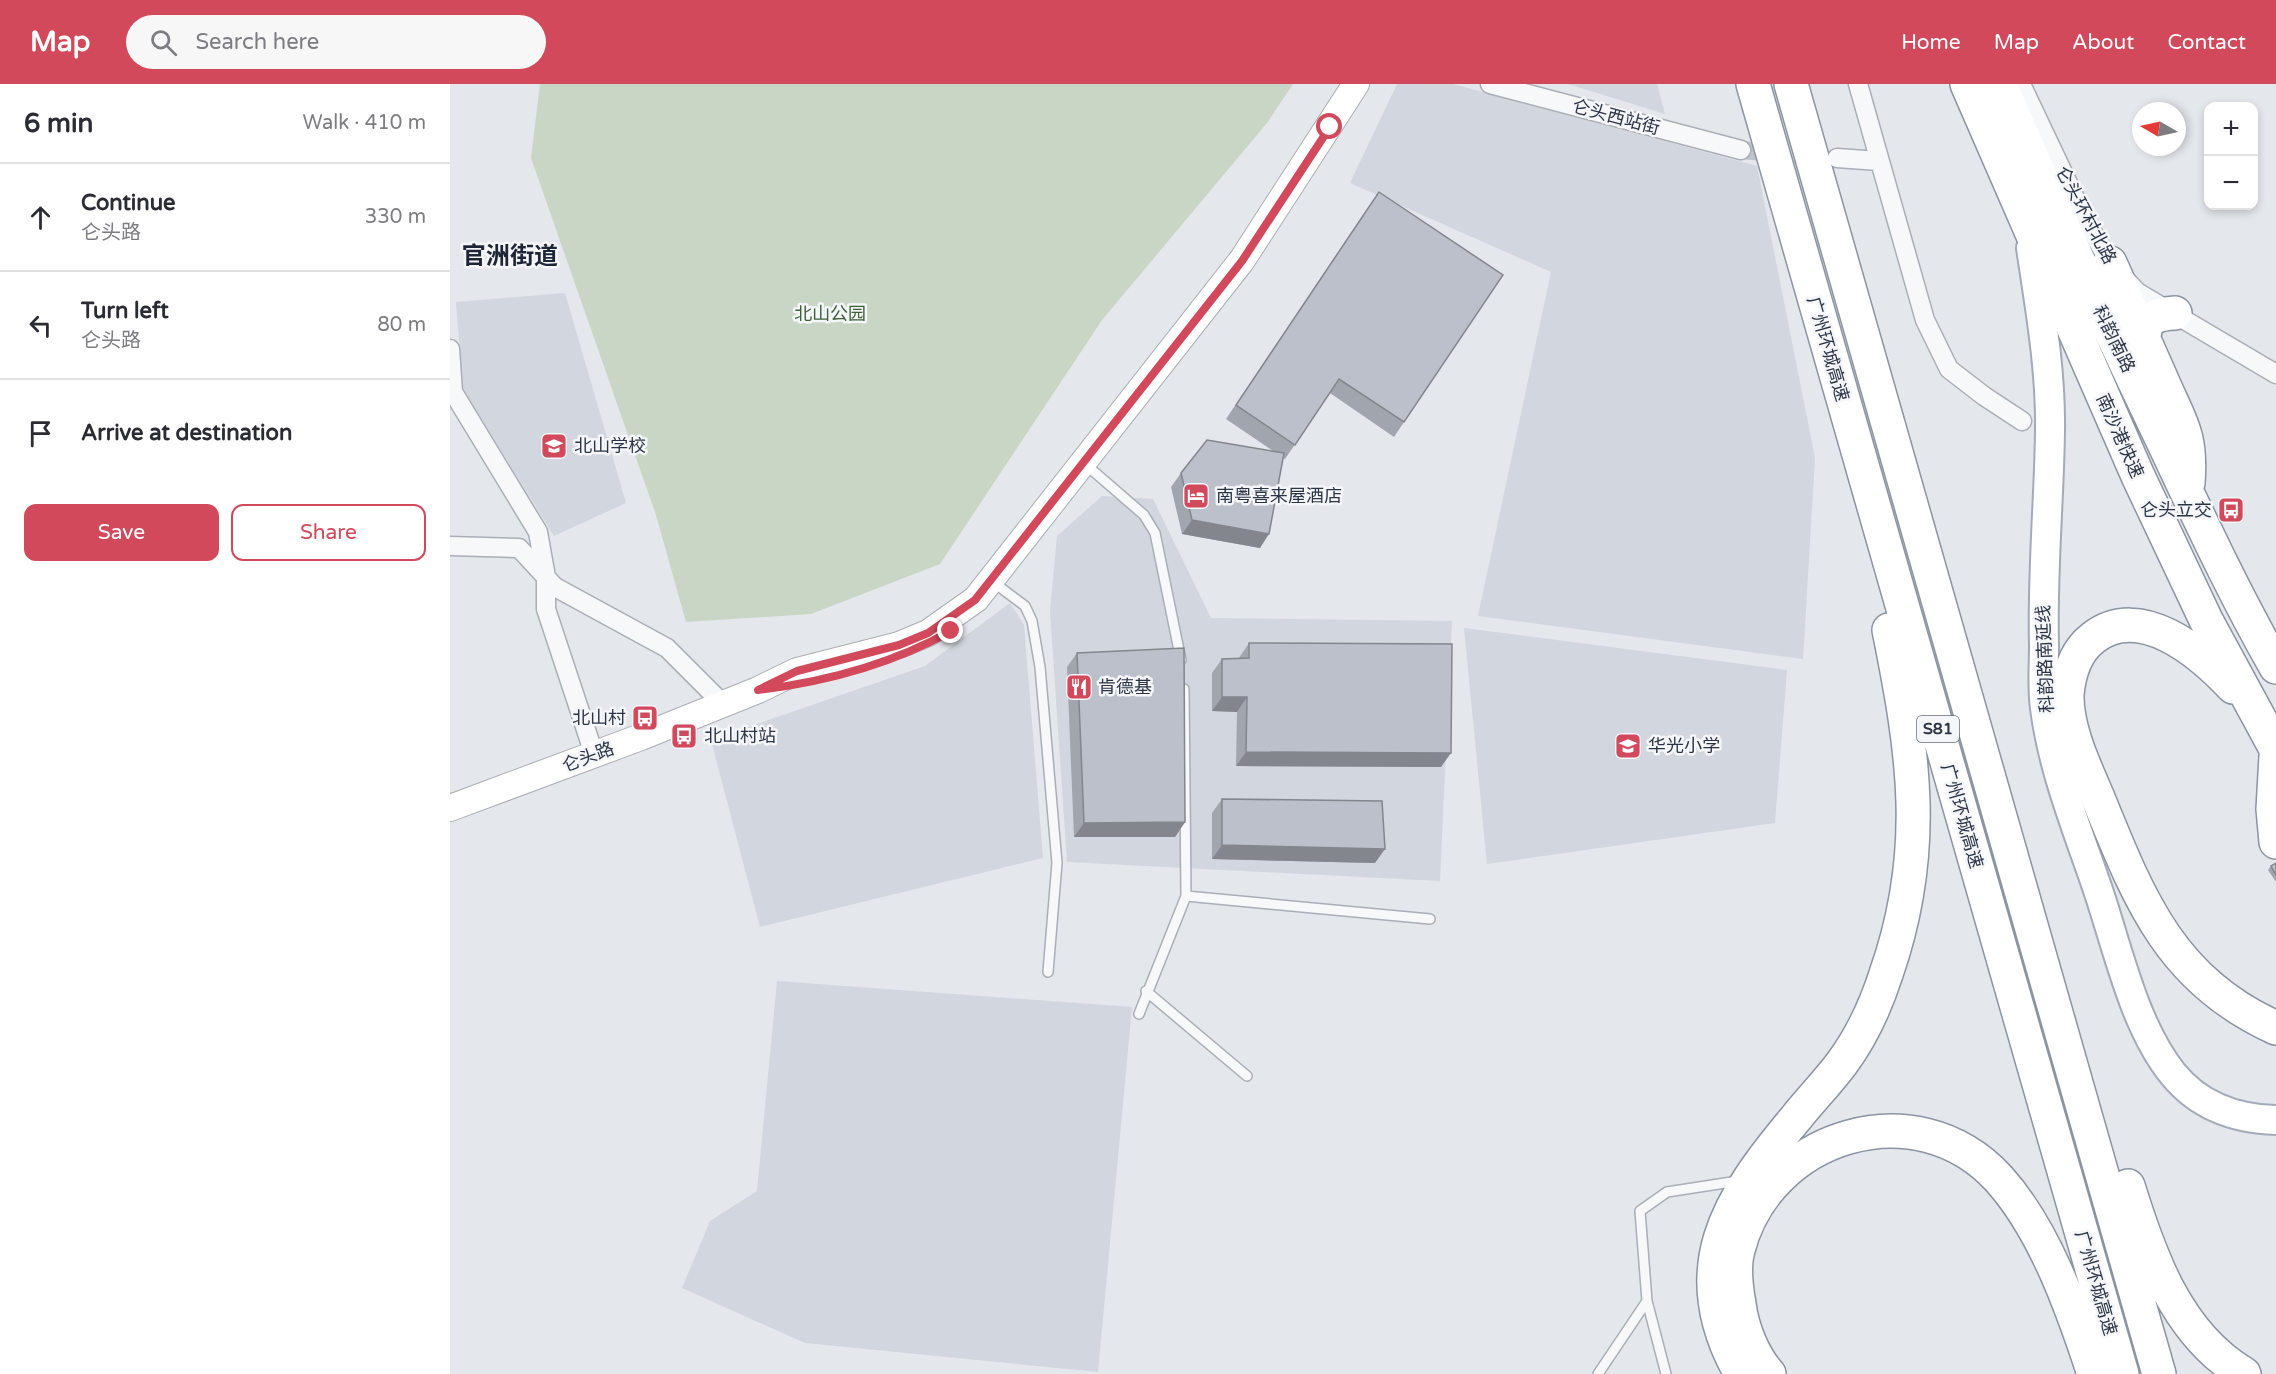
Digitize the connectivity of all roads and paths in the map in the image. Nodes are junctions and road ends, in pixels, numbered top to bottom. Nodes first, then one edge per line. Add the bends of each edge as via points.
1 (1356, 84) edge
2 (1370, 84) edge
3 (1490, 84) edge
4 (1753, 84) edge
5 (1791, 84) edge
6 (1858, 84) edge
7 (1967, 84) edge
8 (2000, 84) edge
9 (2021, 84) edge
10 (1741, 150) tunnel mouth
11 (1837, 158) tunnel mouth
12 (1879, 161) junction
13 (2025, 213) junction
14 (2110, 263) junction
15 (2175, 313) junction
16 (2144, 338) junction
17 (450, 349) edge
18 (2276, 374) edge
19 (1840, 394) junction
20 (2022, 421) dead end
21 (1092, 470) junction
22 (2187, 496) junction
23 (450, 546) edge
24 (546, 577) junction
25 (1932, 583) junction
26 (1001, 588) junction
27 (2233, 592) junction
28 (2276, 648) edge
29 (2276, 667) edge
30 (1184, 672) edge
31 (1184, 684) edge
32 (758, 690) junction
33 (723, 704) junction
34 (2253, 707) junction
35 (2276, 749) edge
36 (594, 754) junction
37 (2276, 756) edge
38 (450, 808) edge
39 (2276, 842) edge
40 (1186, 896) junction
41 (1430, 919) dead end
42 (1048, 972) dead end
43 (1146, 992) junction
44 (1139, 1014) dead end
45 (2276, 1028) edge
46 (1247, 1076) dead end
47 (2276, 1120) edge
48 (1748, 1180) junction
49 (2165, 1285) junction
50 (1647, 1301) junction
51 (1598, 1374) edge
52 (1666, 1374) edge
53 (1741, 1374) edge
54 (1769, 1374) edge
55 (2094, 1374) edge
56 (2122, 1374) edge
57 (2159, 1374) edge
58 (2218, 1374) edge
59 (2244, 1374) edge

1 - 32 street, 仑头路 via 1242,261 975,600 928,633 899,645 797,671
2 - 21 street, 仑头路 via 1257,261
3 - 10 street, 仑头西站街
4 - 19 highway, 广州环城高速 / S81
5 - 25 highway, 广州环城高速 / S81
6 - 12 street
7 - 13 highway
8 - 22 highway, 科韵南路 via 2060,225
9 - 14 street, 仑头环村北路
11 - 12 street
12 - 20 street via 1925,320 1949,369
13 - 34 highway, 南沙港快速 via 2138,476 2206,621
13 - 47 main road, 科韵路南延线 via 2049,393 2043,573 2044,696 2056,764 2129,982 2159,1055 2191,1092 2210,1104 2231,1114
14 - 15 street, 仑头环村北路 via 2137,292
14 - 16 highway
15 - 16 highway via 2149,319
15 - 18 street, 仑头环村北路
16 - 22 highway via 2185,429 2190,461
17 - 24 street via 453,392 538,532
19 - 48 highway via 1911,752 1915,813 1910,876 1890,963 1860,1034 1843,1062
19 - 56 highway, 广州环城高速 / S81
21 - 26 street, 仑头路
21 - 30 lane via 1144,515 1155,533
22 - 27 highway, 科韵南路
23 - 24 street via 519,548
24 - 33 street via 555,587 667,648
24 - 36 street via 546,609
25 - 49 highway via 2146,1244
25 - 57 highway, 广州环城高速 / S81
26 - 32 street, 仑头路 via 975,614 919,649 852,671
26 - 42 lane via 1025,606 1032,621 1040,667 1057,863
27 - 28 main road
27 - 29 highway
31 - 40 lane
32 - 33 street, 仑头路
33 - 36 street, 仑头路
34 - 35 highway, 南沙港快速
34 - 45 highway via 2228,681 2170,636 2137,625 2118,625 2087,642 2077,655 2067,695 2084,764 2132,881 2161,935 2216,991
36 - 38 street, 仑头路
37 - 39 highway
40 - 41 lane
40 - 43 lane
43 - 44 lane
43 - 46 lane
48 - 50 lane via 1667,1192 1640,1211
48 - 53 highway via 1717,1241 1714,1268 1718,1324
49 - 58 highway via 2194,1343
49 - 59 highway via 2206,1343
50 - 51 lane
50 - 52 lane
54 - 55 highway via 1751,1345 1740,1316 1737,1252 1747,1222 1764,1193 1805,1158 1853,1136 1880,1130 1933,1135 1959,1147 1999,1179 2034,1231 2068,1301

